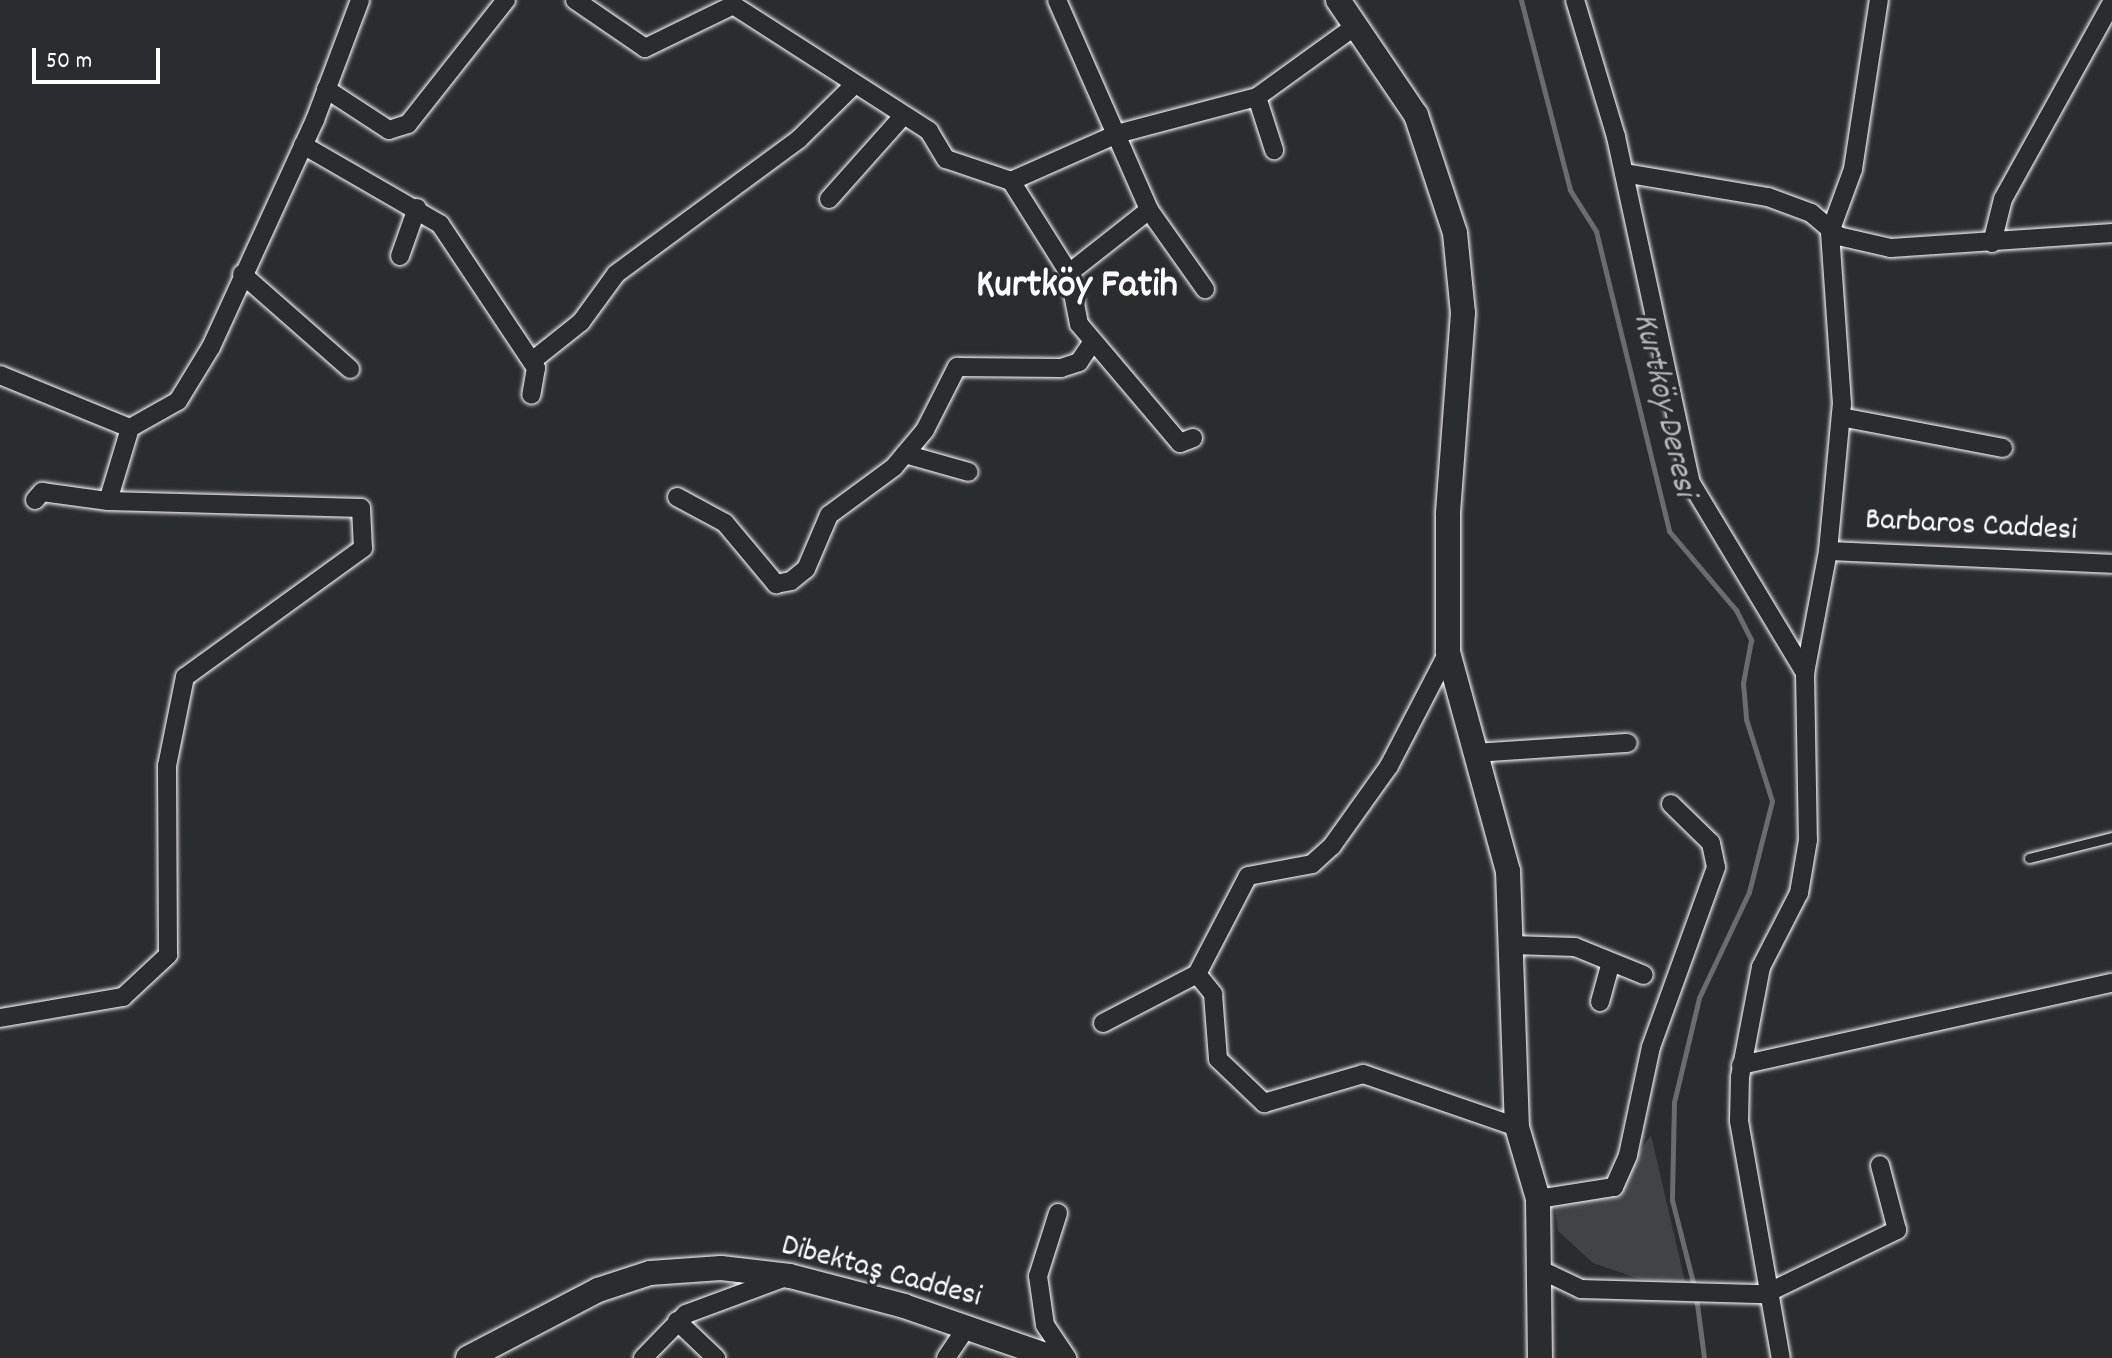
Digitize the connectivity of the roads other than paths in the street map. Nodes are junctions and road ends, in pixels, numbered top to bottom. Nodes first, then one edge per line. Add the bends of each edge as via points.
1 (360, 0) edge
2 (506, 0) edge
3 (575, 0) edge
4 (1057, 0) edge
5 (1338, 0) edge
6 (1575, 0) edge
7 (1879, 0) edge
8 (2112, 2) edge
9 (732, 3) edge
10 (1354, 27) junction
11 (853, 86) junction
12 (326, 89) junction
13 (1257, 97) junction
14 (902, 117) junction
15 (1117, 134) junction
16 (303, 145) junction
17 (1274, 150) dead end
18 (1624, 173) junction
19 (1011, 181) junction
20 (829, 199) dead end
21 (417, 208) junction
22 (1149, 210) junction
23 (1830, 232) junction
24 (2112, 233) edge
25 (1992, 243) junction
26 (400, 256) dead end
27 (1069, 273) junction
28 (242, 274) junction
29 (1205, 289) dead end
30 (1093, 341) junction
31 (532, 361) junction
32 (350, 369) dead end
33 (0, 375) edge
34 (531, 395) dead end
35 (1841, 417) junction
36 (130, 428) junction
37 (1193, 438) dead end
38 (2003, 448) dead end
39 (905, 454) junction
40 (969, 472) dead end
41 (677, 497) dead end
42 (35, 500) dead end
43 (108, 501) junction
44 (1828, 551) junction
45 (2112, 564) edge
46 (1448, 652) junction
47 (1805, 673) junction
48 (1628, 743) dead end
49 (1476, 753) junction
50 (1671, 804) dead end
51 (2112, 837) edge
52 (2029, 858) dead end
53 (1512, 945) junction
54 (1611, 962) junction
55 (1197, 974) junction
56 (1644, 975) dead end
57 (2112, 983) edge
58 (1600, 1002) dead end
59 (0, 1018) edge
60 (1103, 1023) dead end
61 (1741, 1065) junction
62 (1517, 1127) junction
63 (1880, 1165) dead end
64 (1538, 1199) junction
65 (1058, 1213) dead end
66 (1537, 1268) junction
67 (790, 1276) junction
68 (1765, 1294) junction
69 (677, 1321) junction
70 (967, 1327) junction
71 (468, 1358) edge
72 (643, 1358) edge
73 (716, 1358) edge
74 (946, 1358) edge
75 (1054, 1358) edge
76 (1067, 1358) edge
77 (1540, 1358) edge
78 (1781, 1358) edge

1 - 12 street
2 - 12 street via 408,124 389,130
3 - 9 street via 645,48
4 - 15 street
5 - 10 street
6 - 18 street
7 - 23 street via 1853,169
8 - 25 street via 2003,199
9 - 11 street
10 - 13 street
10 - 46 street via 1416,115 1455,233 1463,313 1448,514
11 - 14 street
11 - 31 street via 799,139 616,274 581,322
12 - 16 street
13 - 15 street
13 - 17 street
14 - 19 street via 929,131 946,159
14 - 20 street
15 - 19 street
15 - 22 street
16 - 21 street
16 - 28 street
18 - 23 street via 1768,197 1811,213
18 - 47 street via 1691,483
19 - 27 street
21 - 26 street
21 - 31 street via 471,262
22 - 27 street
22 - 29 street
23 - 25 street via 1891,248
23 - 35 street
24 - 25 street
27 - 30 street via 1079,324
28 - 32 street
28 - 36 street via 178,401
30 - 37 street via 1180,443
30 - 39 street via 1079,362 1061,368 957,367
31 - 34 street
33 - 36 street
35 - 38 street
35 - 44 street
36 - 43 street
39 - 40 street
39 - 41 street via 847,496 829,515 806,569 776,584 725,523
42 - 43 street via 42,492
43 - 59 street via 331,503 361,508 366,530 363,548 185,677 167,766 168,955 123,997
44 - 45 street, Barbaros Caddesi
44 - 47 street
46 - 49 street
46 - 55 street via 1389,766 1332,846 1312,864 1248,876
47 - 61 street via 1808,840 1799,893 1761,967
48 - 49 street
49 - 53 street via 1508,871
50 - 64 street via 1711,843 1716,867 1651,1047 1628,1155 1614,1187
51 - 52 lane
53 - 54 street via 1575,947
53 - 62 street
54 - 56 street
54 - 58 street
55 - 60 street
55 - 62 street via 1213,994 1218,1059 1264,1103 1363,1074
57 - 61 street
61 - 68 street via 1739,1121
62 - 64 street
63 - 68 street via 1897,1230
64 - 66 street
65 - 76 street via 1038,1276 1045,1325
66 - 68 street via 1581,1289 1676,1296
66 - 77 street
67 - 69 street
67 - 70 street, Dibektaş Caddesi
67 - 71 street, Dibektaş Caddesi via 721,1268 650,1273 598,1290
68 - 78 street
69 - 72 street
69 - 73 street
70 - 74 street
70 - 75 street, Dibektaş Caddesi

